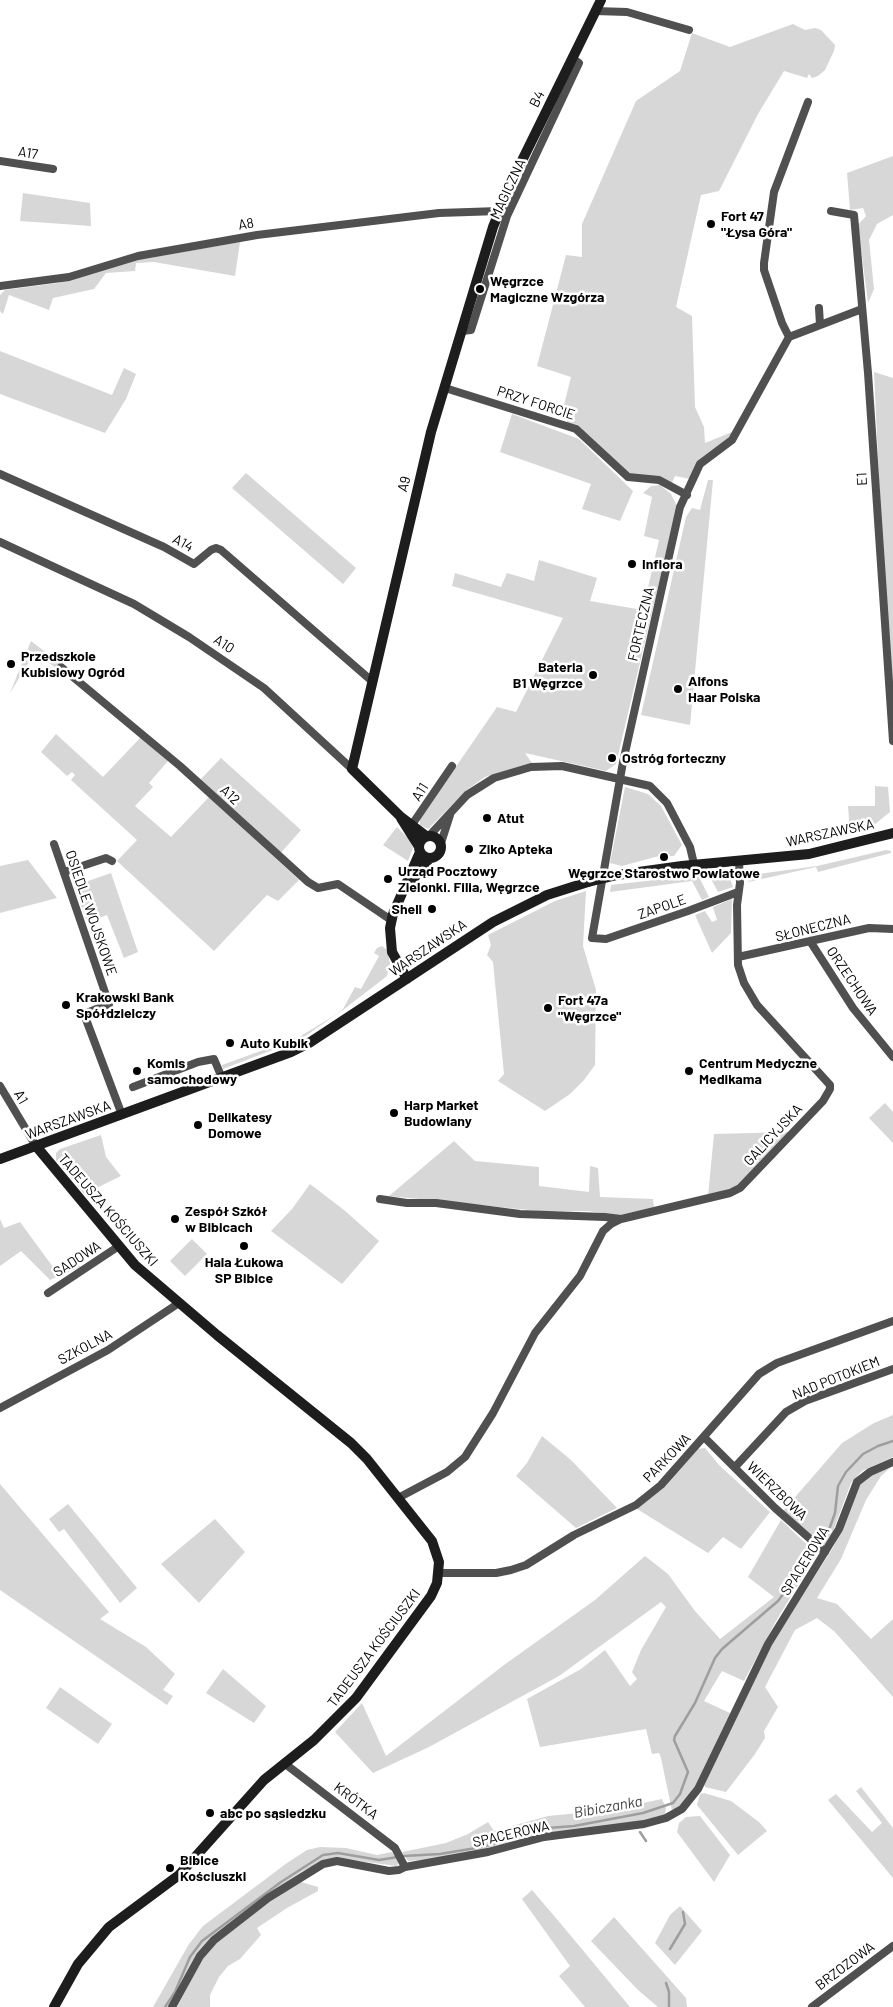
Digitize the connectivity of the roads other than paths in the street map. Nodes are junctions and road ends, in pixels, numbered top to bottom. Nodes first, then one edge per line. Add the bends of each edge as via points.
1 (601, 0) edge
2 (595, 11) junction
3 (689, 30) dead end
4 (572, 58) junction
5 (808, 102) dead end
6 (0, 161) edge
7 (53, 169) dead end
8 (499, 211) junction
9 (831, 211) dead end
10 (0, 286) edge
11 (819, 308) dead end
12 (862, 309) junction
13 (820, 325) junction
14 (462, 331) junction
15 (789, 337) junction
16 (784, 345) junction
17 (789, 353) dead end
18 (446, 388) junction
19 (868, 473) dead end
20 (0, 474) edge
21 (687, 496) junction
22 (875, 500) junction
23 (0, 542) edge
24 (60, 667) dead end
25 (373, 682) junction
26 (893, 741) edge
27 (452, 766) dead end
28 (352, 769) junction
29 (620, 778) junction
30 (452, 811) junction
31 (410, 827) junction
32 (893, 833) edge
33 (428, 836) junction
34 (441, 843) junction
35 (54, 844) dead end
36 (419, 848) junction
37 (429, 858) junction
38 (112, 861) dead end
39 (739, 861) junction
40 (694, 864) junction
41 (64, 872) junction
42 (406, 888) junction
43 (738, 892) junction
44 (391, 920) junction
45 (893, 929) edge
46 (592, 938) joint
47 (810, 941) junction
48 (738, 957) junction
49 (407, 979) junction
50 (893, 1057) edge
51 (222, 1078) junction
52 (0, 1086) edge
53 (133, 1087) dead end
54 (122, 1115) junction
55 (36, 1146) junction
56 (0, 1159) edge
57 (380, 1199) dead end
58 (621, 1219) junction
59 (119, 1246) junction
60 (48, 1293) dead end
61 (180, 1303) junction
62 (893, 1321) edge
63 (893, 1368) edge
64 (0, 1408) edge
65 (705, 1438) junction
66 (893, 1462) edge
67 (735, 1467) junction
68 (398, 1498) junction
69 (823, 1550) junction
70 (439, 1573) junction
71 (284, 1763) junction
72 (405, 1866) junction
73 (893, 1946) edge
74 (54, 2007) edge
75 (172, 2007) edge
76 (812, 2007) edge

1 - 2 street, B4
2 - 3 street via 627,12
2 - 4 street, B4
4 - 8 street, B4
4 - 14 street, MAGICZNA via 580,63 507,216 471,330
5 - 15 street via 774,192 764,263
6 - 7 street, A17
8 - 10 street, A8 via 430,214 257,234 138,256 69,277
8 - 14 street, A9
9 - 12 street, E1 via 854,215
11 - 13 street
12 - 13 street
12 - 22 street, E1
13 - 15 street
14 - 18 street, A9
15 - 16 street, FORTECZNA
16 - 17 street
16 - 21 street, FORTECZNA via 732,440 700,464
18 - 21 street, PRZY FORCIE via 576,429 628,477 659,480
18 - 25 street, A9 via 412,504
19 - 22 street
20 - 25 street, A14 via 164,547 194,564 212,550 221,550
21 - 29 street, FORTECZNA via 680,506
22 - 26 street, E1
23 - 28 street, A10 via 134,604 189,637 264,688
24 - 44 street, A12 via 180,766 308,882 318,888 338,884
25 - 28 street, A9
27 - 31 street, A11
28 - 31 street, A10
29 - 30 street via 562,766 520,769 486,782
29 - 40 street via 650,786 667,802 690,847
29 - 46 street, FORTECZNA
30 - 33 street
30 - 34 street
31 - 33 street, A10
31 - 36 street, A10
32 - 39 street, WARSZAWSKA via 820,852
33 - 34 street via 436,837
33 - 36 street
34 - 37 street via 438,855
35 - 41 street, OSIEDLE WOJSKOWE
36 - 37 street
36 - 42 street
37 - 42 street
38 - 41 street via 106,858
39 - 40 street, WARSZAWSKA
39 - 43 street, GALICYJSKA
40 - 49 street, WARSZAWSKA, bridge via 617,875 547,896 504,916
41 - 54 street, OSIEDLE WOJSKOWE via 109,1004 84,1014
42 - 44 street
43 - 46 street, ZAPOLE via 606,939
43 - 48 street, GALICYJSKA
44 - 49 street via 392,952
45 - 47 street, SŁONECZNA via 869,928
47 - 48 street, SŁONECZNA
47 - 50 street, ORZECHOWA via 853,1008
48 - 58 street, GALICYJSKA via 744,983 757,1005 830,1085 830,1089 740,1188
49 - 51 street, WARSZAWSKA via 309,1043
51 - 53 street via 214,1059
51 - 54 street, WARSZAWSKA
52 - 55 street, A1
54 - 55 street, WARSZAWSKA
55 - 56 street, WARSZAWSKA
55 - 59 street, TADEUSZA KOŚCIUSZKI
57 - 58 street, GALICYJSKA via 520,1214
58 - 68 street, GALICYJSKA via 603,1231 580,1276 535,1333 493,1413 464,1456 447,1472
59 - 60 street, SADOWA
59 - 61 street, TADEUSZA KOŚCIUSZKI
61 - 64 street, SZKOLNA via 108,1350
61 - 68 street, TADEUSZA KOŚCIUSZKI via 351,1443
62 - 65 street, PARKOWA via 777,1363 759,1374
63 - 67 street, NAD POTOKIEM via 805,1401 786,1412
65 - 67 street
65 - 70 street, PARKOWA via 661,1485 636,1505 574,1535 526,1564 496,1573
66 - 69 street, SPACEROWA via 857,1482 839,1529
67 - 69 street, WIERZBOWA
68 - 70 street, TADEUSZA KOŚCIUSZKI via 432,1541
69 - 72 street, SPACEROWA via 768,1644 698,1789 682,1809 644,1824 544,1837 488,1852
70 - 71 street, TADEUSZA KOŚCIUSZKI via 431,1596 356,1698 335,1721
71 - 72 street, KRÓTKA via 395,1848
71 - 74 street, TADEUSZA KOŚCIUSZKI via 239,1805 179,1875 109,1928 78,1964
72 - 75 street, SPACEROWA via 389,1871 337,1862 323,1864 306,1873 214,1940 200,1956
73 - 76 street, BRZOZOWA

